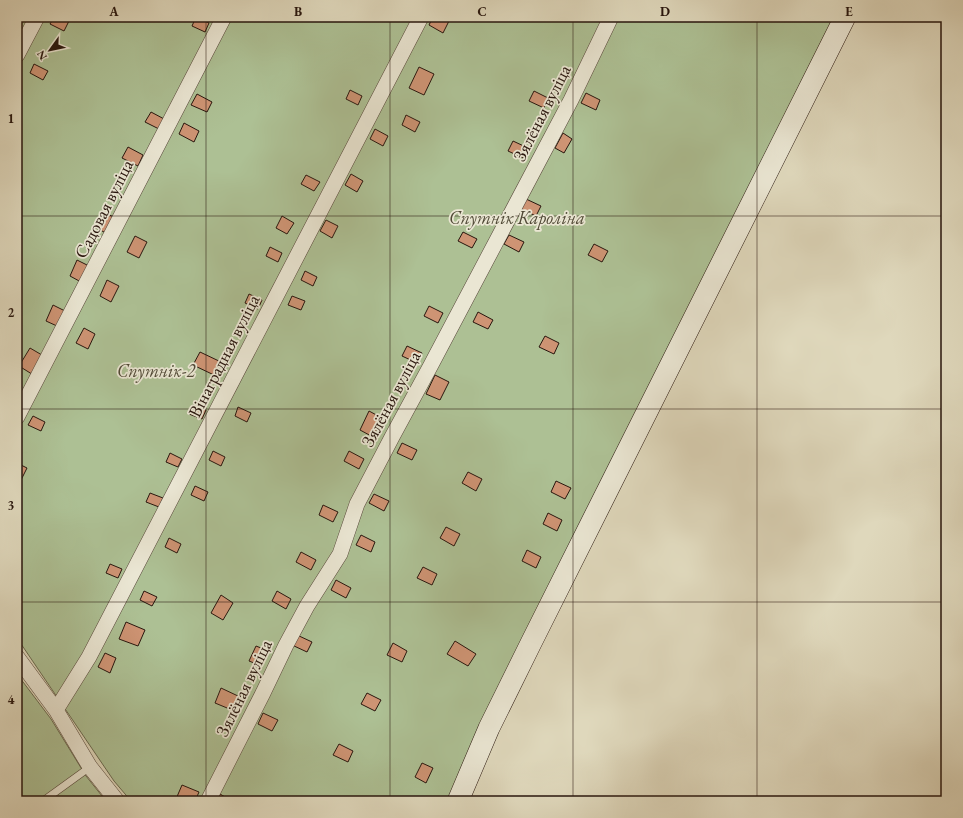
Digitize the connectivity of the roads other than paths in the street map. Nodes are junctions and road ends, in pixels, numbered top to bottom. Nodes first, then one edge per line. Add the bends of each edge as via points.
1 (37, 17) edge
2 (224, 17) edge
3 (421, 17) edge
4 (611, 17) edge
5 (845, 17) edge
6 (17, 55) edge
7 (17, 418) edge
8 (17, 658) edge
9 (56, 710) junction
10 (90, 767) junction
11 (43, 801) edge
12 (117, 801) edge
13 (208, 801) edge
14 (458, 801) edge

1 - 6 street
2 - 7 street, Садовая вуліца
3 - 9 street, Вінаградная вуліца via 90,657
4 - 13 street, Зялёная вуліца via 571,100 357,504 340,554 286,645
5 - 14 street via 534,636 489,728
8 - 9 street
9 - 10 street
10 - 11 lane
10 - 12 street

